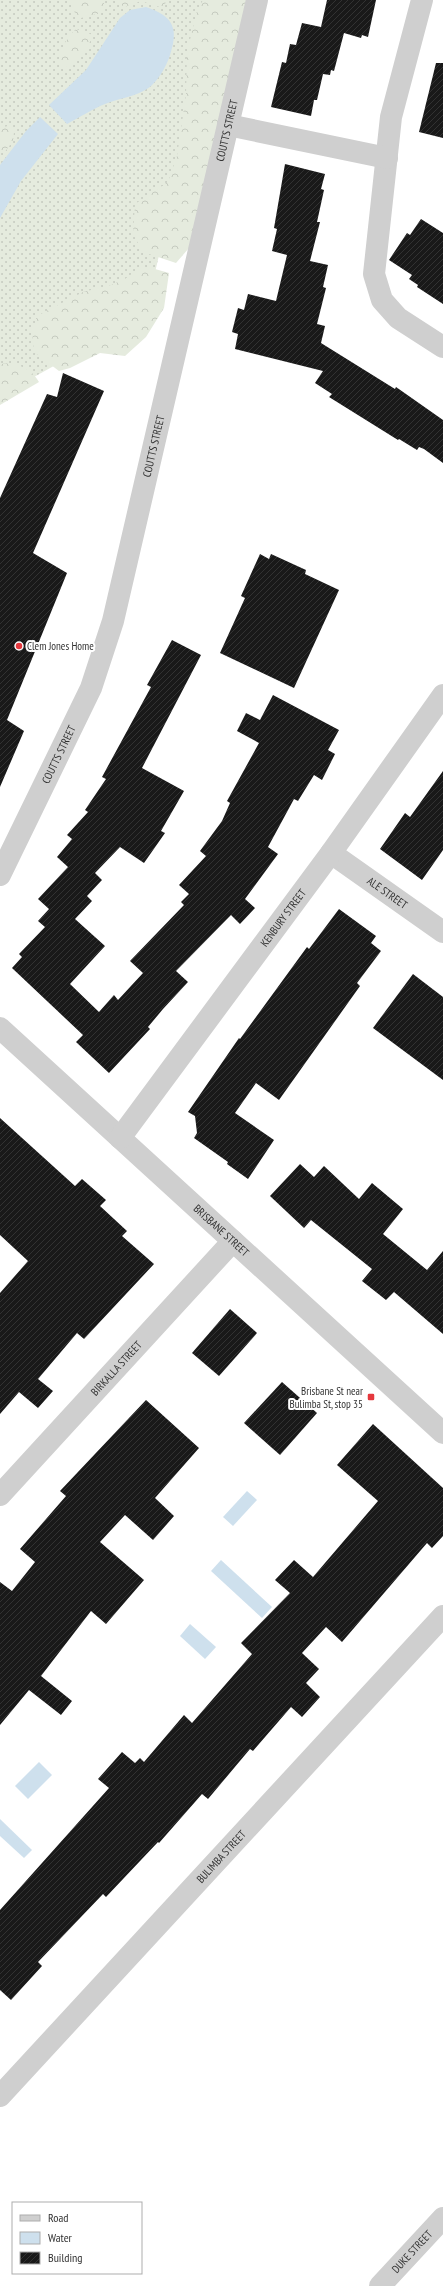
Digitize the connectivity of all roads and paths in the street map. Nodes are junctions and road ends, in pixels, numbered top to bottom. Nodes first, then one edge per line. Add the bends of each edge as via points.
1 (257, 0) edge
2 (422, 0) edge
3 (228, 125) junction
4 (387, 158) junction
5 (443, 347) edge
6 (443, 695) edge
7 (331, 853) junction
8 (0, 875) edge
9 (443, 932) edge
10 (0, 1028) edge
11 (120, 1138) junction
12 (233, 1241) junction
13 (443, 1433) edge
14 (0, 1495) edge
15 (443, 1616) edge
16 (0, 2096) edge
17 (443, 2218) edge
18 (380, 2286) edge

1 - 3 street, COUTTS STREET
2 - 4 street via 391,117
3 - 4 street
3 - 8 street, COUTTS STREET via 113,621 91,688
4 - 5 street via 374,274 382,300 398,318
6 - 7 street, KENBURY STREET
7 - 9 street, ALE STREET
7 - 11 street, KENBURY STREET
10 - 11 street, BRISBANE STREET
11 - 12 street, BRISBANE STREET
12 - 13 street, BRISBANE STREET
12 - 14 street, BIRKALLA STREET
15 - 16 street, BULIMBA STREET
17 - 18 street, DUKE STREET

